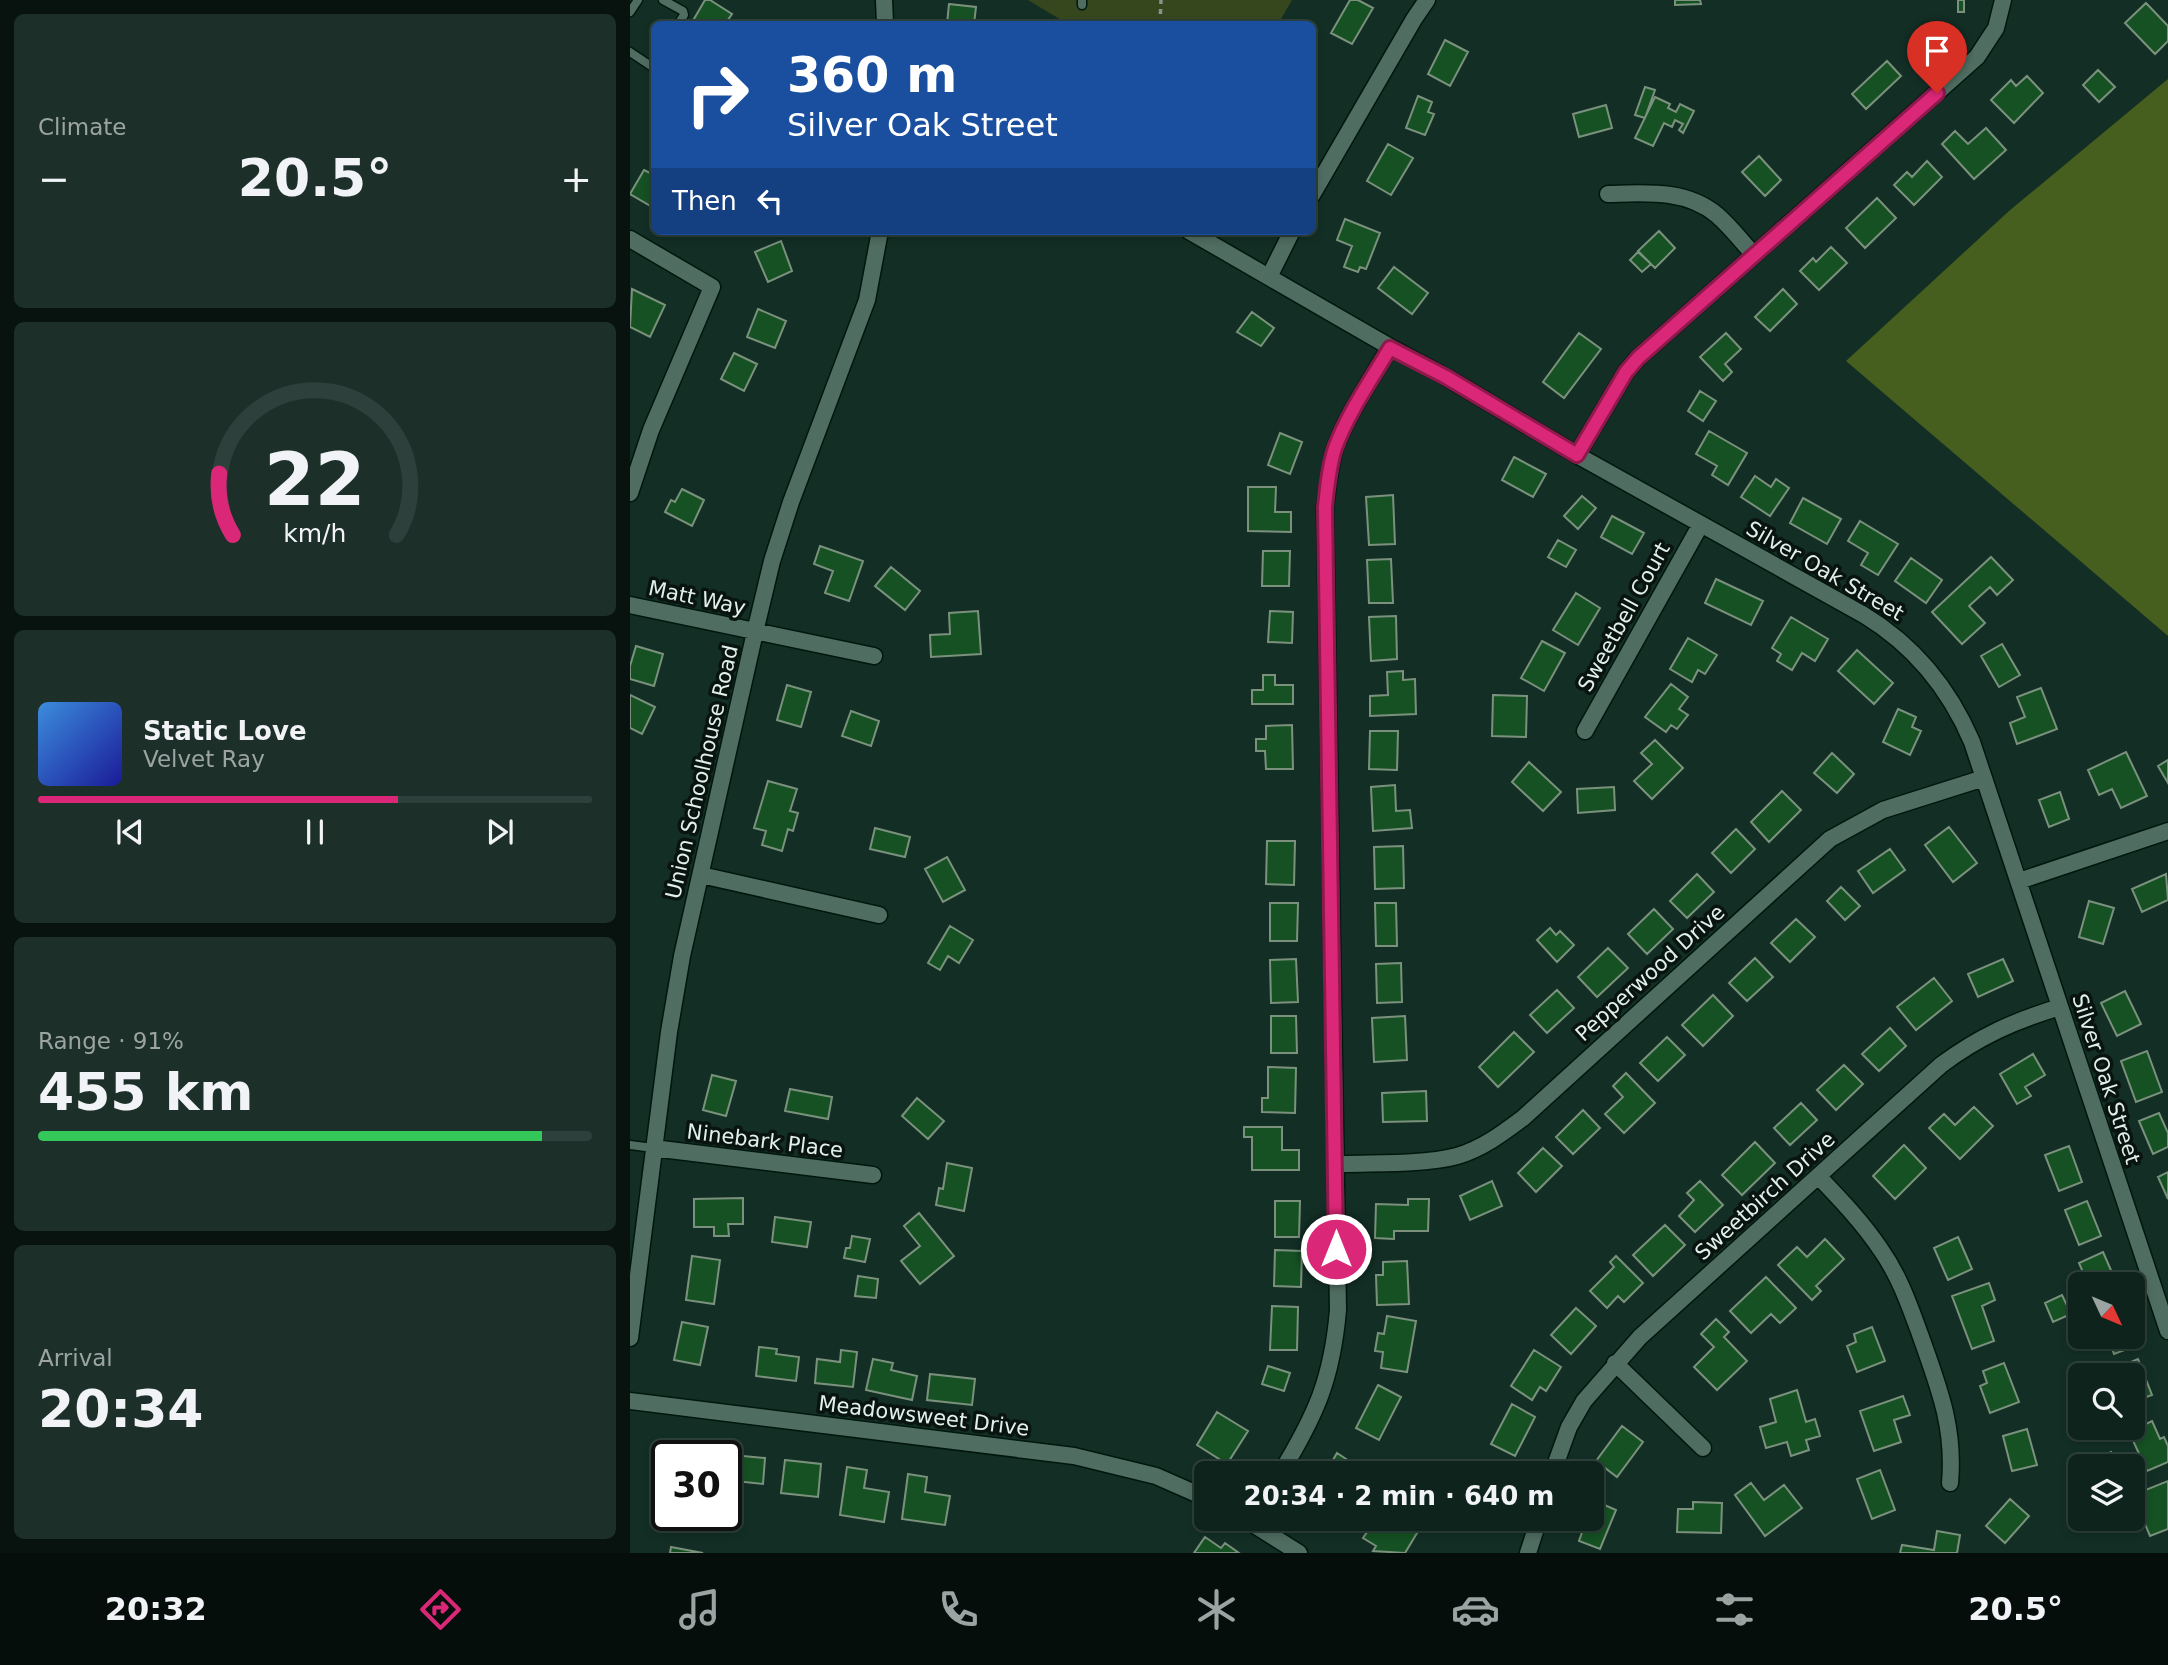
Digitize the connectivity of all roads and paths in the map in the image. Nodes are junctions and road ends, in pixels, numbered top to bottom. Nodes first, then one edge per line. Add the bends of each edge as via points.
1 (638, 0) edge
2 (663, 0) edge
3 (884, 0) edge
4 (1161, 0) edge
5 (1427, 0) edge
6 (2003, 0) edge
7 (630, 12) edge
8 (680, 21) edge
9 (885, 21) edge
10 (1160, 21) edge
11 (630, 52) edge
12 (651, 65) edge
13 (1316, 188) edge
14 (1608, 194) dead end
15 (879, 235) edge
16 (1196, 235) edge
17 (1290, 235) edge
18 (630, 239) edge
19 (1754, 256) junction
20 (1269, 277) junction
21 (1390, 348) junction
22 (1577, 455) junction
23 (630, 493) edge
24 (1701, 524) junction
25 (630, 605) edge
26 (755, 632) junction
27 (874, 656) dead end
28 (1585, 731) dead end
29 (1984, 778) junction
30 (2168, 831) edge
31 (701, 875) junction
32 (2019, 881) junction
33 (879, 915) dead end
34 (2060, 1007) junction
35 (630, 1145) edge
36 (653, 1148) junction
37 (1336, 1164) junction
38 (873, 1175) dead end
39 (1819, 1177) junction
40 (2168, 1331) edge
41 (630, 1338) edge
42 (1615, 1363) junction
43 (630, 1401) edge
44 (1703, 1447) dead end
45 (1288, 1461) edge
46 (1557, 1461) edge
47 (1950, 1483) dead end
48 (1194, 1493) edge
49 (1266, 1531) edge
50 (1535, 1531) edge
51 (1299, 1553) edge
52 (1528, 1553) edge

1 - 7 lane
2 - 8 lane via 683,11
3 - 9 street
4 - 10 path
5 - 13 street
6 - 19 street via 1996,28 1977,57
11 - 12 lane
14 - 19 street via 1661,193 1702,205
15 - 26 street, Union Schoolhouse Road via 867,300 791,502
16 - 20 street, Silver Oak Street
17 - 20 street
18 - 23 street via 712,287 651,430
19 - 22 street via 1638,358
20 - 21 street, Silver Oak Street
21 - 22 street, Silver Oak Street
21 - 37 street via 1336,448 1325,507
22 - 24 street, Silver Oak Street
24 - 28 street, Sweetbell Court
24 - 29 street, Silver Oak Street via 1864,615 1906,645 1947,693
25 - 26 street, Matt Way
26 - 27 street, Matt Way
26 - 31 street, Union Schoolhouse Road
29 - 32 street, Silver Oak Street
29 - 37 street, Pepperwood Drive via 1882,810 1830,839 1498,1137 1455,1156
30 - 32 street
31 - 33 street
31 - 36 street, Union Schoolhouse Road via 682,956
32 - 34 street, Silver Oak Street
34 - 39 street, Sweetbirch Drive via 1994,1030 1966,1046
34 - 40 street, Silver Oak Street
35 - 36 lane
36 - 38 street, Ninebark Place
36 - 41 street, Union Schoolhouse Road
37 - 45 street via 1335,1345 1320,1401
39 - 42 street, Sweetbirch Drive
39 - 47 street via 1861,1223 1903,1286 1949,1424
42 - 44 street
42 - 46 street, Sweetbirch Drive via 1579,1410
43 - 48 street, Meadowsweet Drive via 1074,1456 1156,1476
49 - 51 street
50 - 52 street

